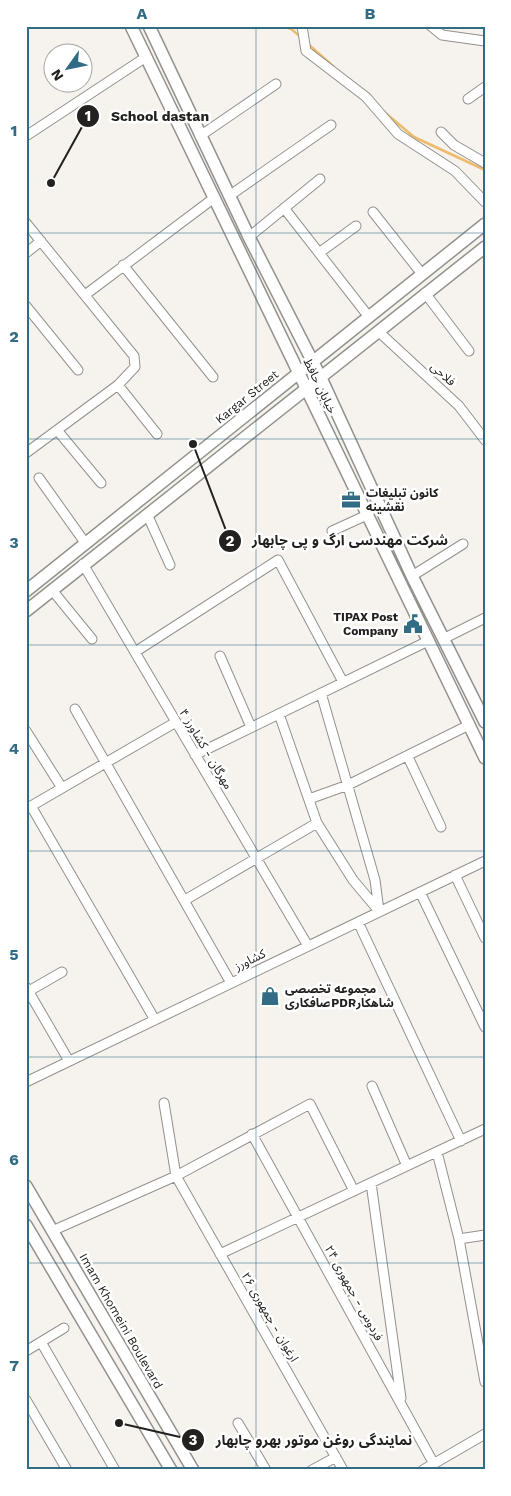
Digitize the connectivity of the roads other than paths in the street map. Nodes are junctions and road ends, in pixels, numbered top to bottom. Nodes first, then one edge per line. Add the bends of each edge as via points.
1 (131, 26) edge
2 (149, 26) edge
3 (302, 26) edge
4 (431, 26) edge
5 (485, 41) edge
6 (146, 57) junction
7 (276, 84) dead end
8 (485, 88) edge
9 (468, 99) dead end
10 (331, 125) dead end
11 (441, 132) dead end
12 (26, 136) edge
13 (200, 136) junction
14 (485, 163) edge
15 (320, 179) dead end
16 (229, 196) junction
17 (214, 198) junction
18 (485, 202) edge
19 (284, 208) junction
20 (373, 212) dead end
21 (26, 223) edge
22 (485, 224) edge
23 (356, 226) dead end
24 (249, 237) junction
25 (41, 241) junction
26 (485, 247) edge
27 (26, 253) edge
28 (319, 253) junction
29 (123, 265) junction
30 (422, 274) junction
31 (425, 293) junction
32 (85, 295) junction
33 (26, 306) edge
34 (369, 317) junction
35 (379, 332) junction
36 (469, 351) dead end
37 (314, 362) junction
38 (78, 370) dead end
39 (299, 373) junction
40 (213, 377) dead end
41 (321, 378) junction
42 (118, 385) junction
43 (306, 388) junction
44 (57, 430) junction
45 (157, 434) dead end
46 (485, 440) edge
47 (26, 453) edge
48 (40, 478) dead end
49 (101, 483) dead end
50 (147, 514) junction
51 (368, 515) junction
52 (332, 531) dead end
53 (86, 544) junction
54 (463, 544) dead end
55 (83, 564) junction
56 (170, 565) dead end
57 (412, 576) junction
58 (52, 590) junction
59 (26, 592) edge
60 (26, 611) edge
61 (485, 618) edge
62 (444, 638) junction
63 (92, 639) dead end
64 (428, 641) junction
65 (135, 652) junction
66 (220, 656) dead end
67 (343, 682) junction
68 (321, 693) junction
69 (75, 709) dead end
70 (279, 714) junction
71 (176, 722) junction
72 (485, 722) edge
73 (469, 725) junction
74 (251, 727) junction
75 (26, 731) edge
76 (195, 755) junction
77 (408, 757) junction
78 (484, 757) edge
79 (106, 762) junction
80 (348, 785) junction
81 (62, 788) junction
82 (309, 799) junction
83 (29, 808) edge
84 (318, 824) junction
85 (440, 827) dead end
86 (256, 858) junction
87 (485, 861) edge
88 (455, 875) junction
89 (420, 892) junction
90 (185, 900) junction
91 (379, 911) junction
92 (358, 922) junction
93 (485, 938) edge
94 (308, 946) junction
95 (62, 972) dead end
96 (231, 983) junction
97 (28, 989) edge
98 (155, 1020) junction
99 (485, 1027) edge
100 (69, 1061) junction
101 (26, 1082) edge
102 (372, 1086) dead end
103 (164, 1103) dead end
104 (485, 1130) edge
105 (252, 1134) junction
106 (461, 1141) junction
107 (438, 1152) junction
108 (407, 1166) junction
109 (176, 1176) junction
110 (371, 1183) junction
111 (26, 1186) edge
112 (354, 1191) junction
113 (298, 1217) junction
114 (26, 1225) edge
115 (52, 1231) junction
116 (485, 1235) edge
117 (459, 1239) junction
118 (220, 1254) junction
119 (64, 1328) dead end
120 (40, 1342) junction
121 (26, 1351) edge
122 (485, 1382) edge
123 (26, 1400) edge
124 (402, 1405) junction
125 (238, 1423) dead end
126 (485, 1434) edge
127 (336, 1457) junction
128 (434, 1464) junction
129 (67, 1470) edge
130 (115, 1470) edge
131 (171, 1470) edge
132 (193, 1470) edge
133 (266, 1470) edge
134 (312, 1470) edge
135 (343, 1470) edge
136 (423, 1470) edge

1 - 6 main road, خیابان حافظ
2 - 13 main road, خیابان حافظ
3 - 18 street via 306,51 366,98 398,134 455,171
4 - 5 street via 442,35
6 - 12 street
6 - 17 main road, خیابان حافظ
7 - 13 street
8 - 9 street
10 - 16 street
11 - 14 street via 454,145
13 - 16 main road, خیابان حافظ
15 - 19 street
16 - 24 main road, خیابان حافظ
17 - 29 street
17 - 39 main road, خیابان حافظ
19 - 24 street
19 - 28 street
20 - 30 street
21 - 25 street
22 - 30 main road, Kargar Street
23 - 28 street
24 - 37 main road, خیابان حافظ
25 - 27 street
25 - 32 street
26 - 31 main road
28 - 34 street
29 - 32 street
29 - 40 street
30 - 34 main road, Kargar Street
31 - 35 main road
31 - 36 street
32 - 42 street via 134,356 135,367
33 - 38 street
34 - 37 main road, Kargar Street
35 - 41 main road
35 - 46 street, فلاحی via 459,406
37 - 39 main road, Kargar Street
37 - 41 main road, خیابان حافظ
39 - 43 main road, خیابان حافظ
39 - 53 main road, Kargar Street
41 - 43 main road
41 - 57 main road, خیابان حافظ
42 - 44 street
42 - 45 street
43 - 50 main road
43 - 51 main road, خیابان حافظ
44 - 47 street
44 - 49 street
48 - 53 street
50 - 55 main road
50 - 56 street
51 - 52 street
51 - 64 main road, خیابان حافظ
53 - 59 main road, Kargar Street
54 - 57 street
55 - 58 main road
55 - 65 street, مهرگان - کشاورز ۴
57 - 62 main road, خیابان حافظ
58 - 60 main road
58 - 63 street
61 - 62 street
62 - 72 main road, خیابان حافظ
64 - 67 street
64 - 73 main road, خیابان حافظ
65 - 67 street via 278,560
65 - 71 street, مهرگان - کشاورز ۴
66 - 74 street
67 - 68 street
68 - 70 street
68 - 80 street
69 - 79 street
70 - 74 street
70 - 82 street
71 - 76 street, مهرگان - کشاورز ۴
71 - 79 street
73 - 77 street
73 - 78 main road, خیابان حافظ
74 - 76 street
75 - 81 street
76 - 86 street, مهرگان - کشاورز ۴
77 - 80 street
77 - 85 street
79 - 81 street
79 - 90 street
80 - 82 street
80 - 91 street via 375,880
81 - 83 street
82 - 84 street
83 - 98 street
84 - 86 street
84 - 91 street via 353,880
86 - 90 street
86 - 94 street, مهرگان - کشاورز ۴
87 - 88 street, کشاورز
88 - 89 street, کشاورز
88 - 93 street
89 - 91 street, کشاورز
89 - 99 street
90 - 96 street
91 - 92 street, کشاورز
92 - 94 street, کشاورز
92 - 106 street
94 - 96 street, کشاورز
95 - 97 street
96 - 98 street, کشاورز
97 - 100 street
98 - 100 street, کشاورز
100 - 101 street, کشاورز
102 - 108 street
103 - 109 street
104 - 106 street
105 - 109 street
105 - 112 street via 310,1104
105 - 113 street, فردوس - جمهوری ۲۴
106 - 107 street
107 - 108 street
107 - 117 street
108 - 110 street
109 - 115 street
109 - 118 street, ارغوان - جمهوری ۲۶
110 - 112 street
110 - 124 street
111 - 115 main road, Imam Khomeini Boulevard
112 - 113 street
113 - 118 street
113 - 124 street, فردوس - جمهوری ۲۴
114 - 131 main road
115 - 132 main road, Imam Khomeini Boulevard
116 - 117 street
117 - 122 street
118 - 127 street, ارغوان - جمهوری ۲۶
119 - 120 street
120 - 121 street
120 - 130 street
123 - 129 street
124 - 128 street, فردوس - جمهوری ۲۴
125 - 133 street
126 - 128 street
127 - 134 street
127 - 135 street, ارغوان - جمهوری ۲۶
128 - 136 street

